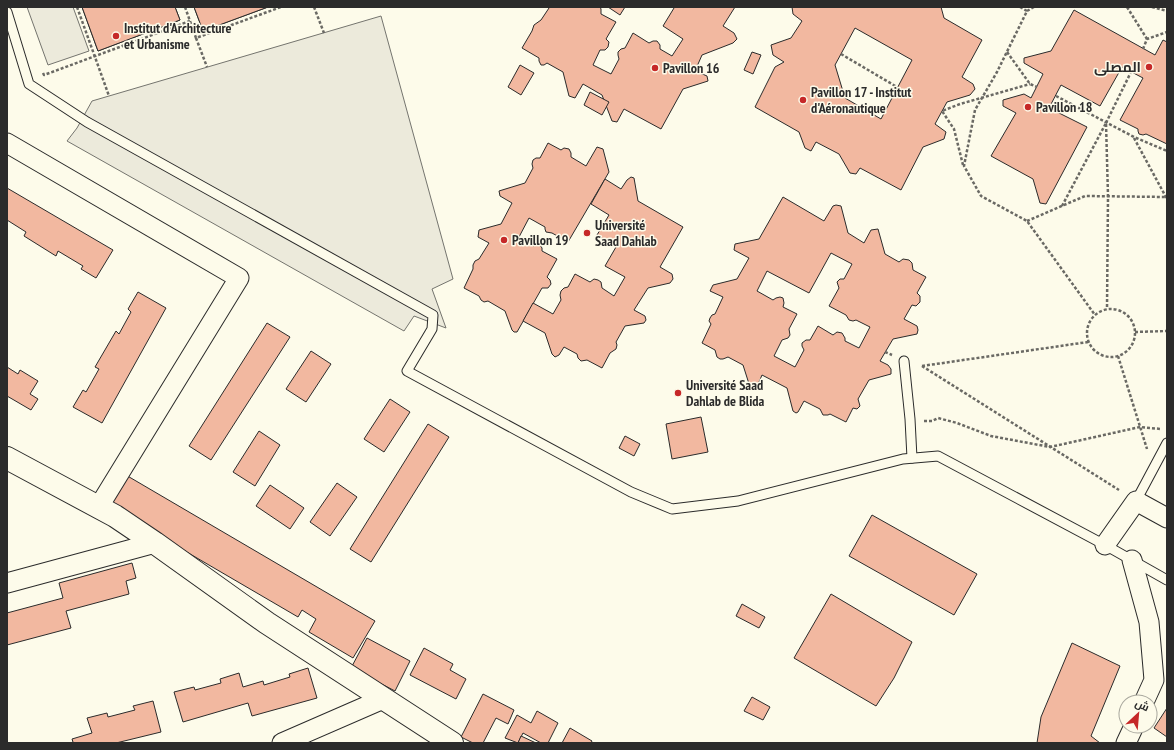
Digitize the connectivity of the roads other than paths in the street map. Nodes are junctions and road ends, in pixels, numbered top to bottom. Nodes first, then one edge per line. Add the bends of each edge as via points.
1 (7, 12) edge
2 (7, 143) edge
3 (904, 361) road end
4 (1167, 443) edge
5 (7, 458) edge
6 (912, 458) junction
7 (1136, 501) junction
8 (98, 508) junction
9 (1167, 518) edge
10 (155, 543) junction
11 (1105, 545) junction
12 (1132, 560) junction
13 (1167, 580) edge
14 (7, 583) edge
15 (1167, 664) edge
16 (1154, 680) junction
17 (1148, 694) edge
18 (383, 699) junction
19 (282, 743) edge
20 (452, 743) edge

1 - 6 lane via 29,84 87,122 433,315 432,330 407,371 630,492 672,509 702,506 738,501
2 - 8 street via 239,278
3 - 6 lane
4 - 7 lane
5 - 8 street
6 - 11 lane via 938,456
7 - 9 street
7 - 11 street
8 - 10 street via 115,516
10 - 14 street
10 - 18 street via 267,623
11 - 12 lane
12 - 13 lane
12 - 16 street via 1149,622
15 - 16 street
16 - 17 street
18 - 19 street
18 - 20 street

